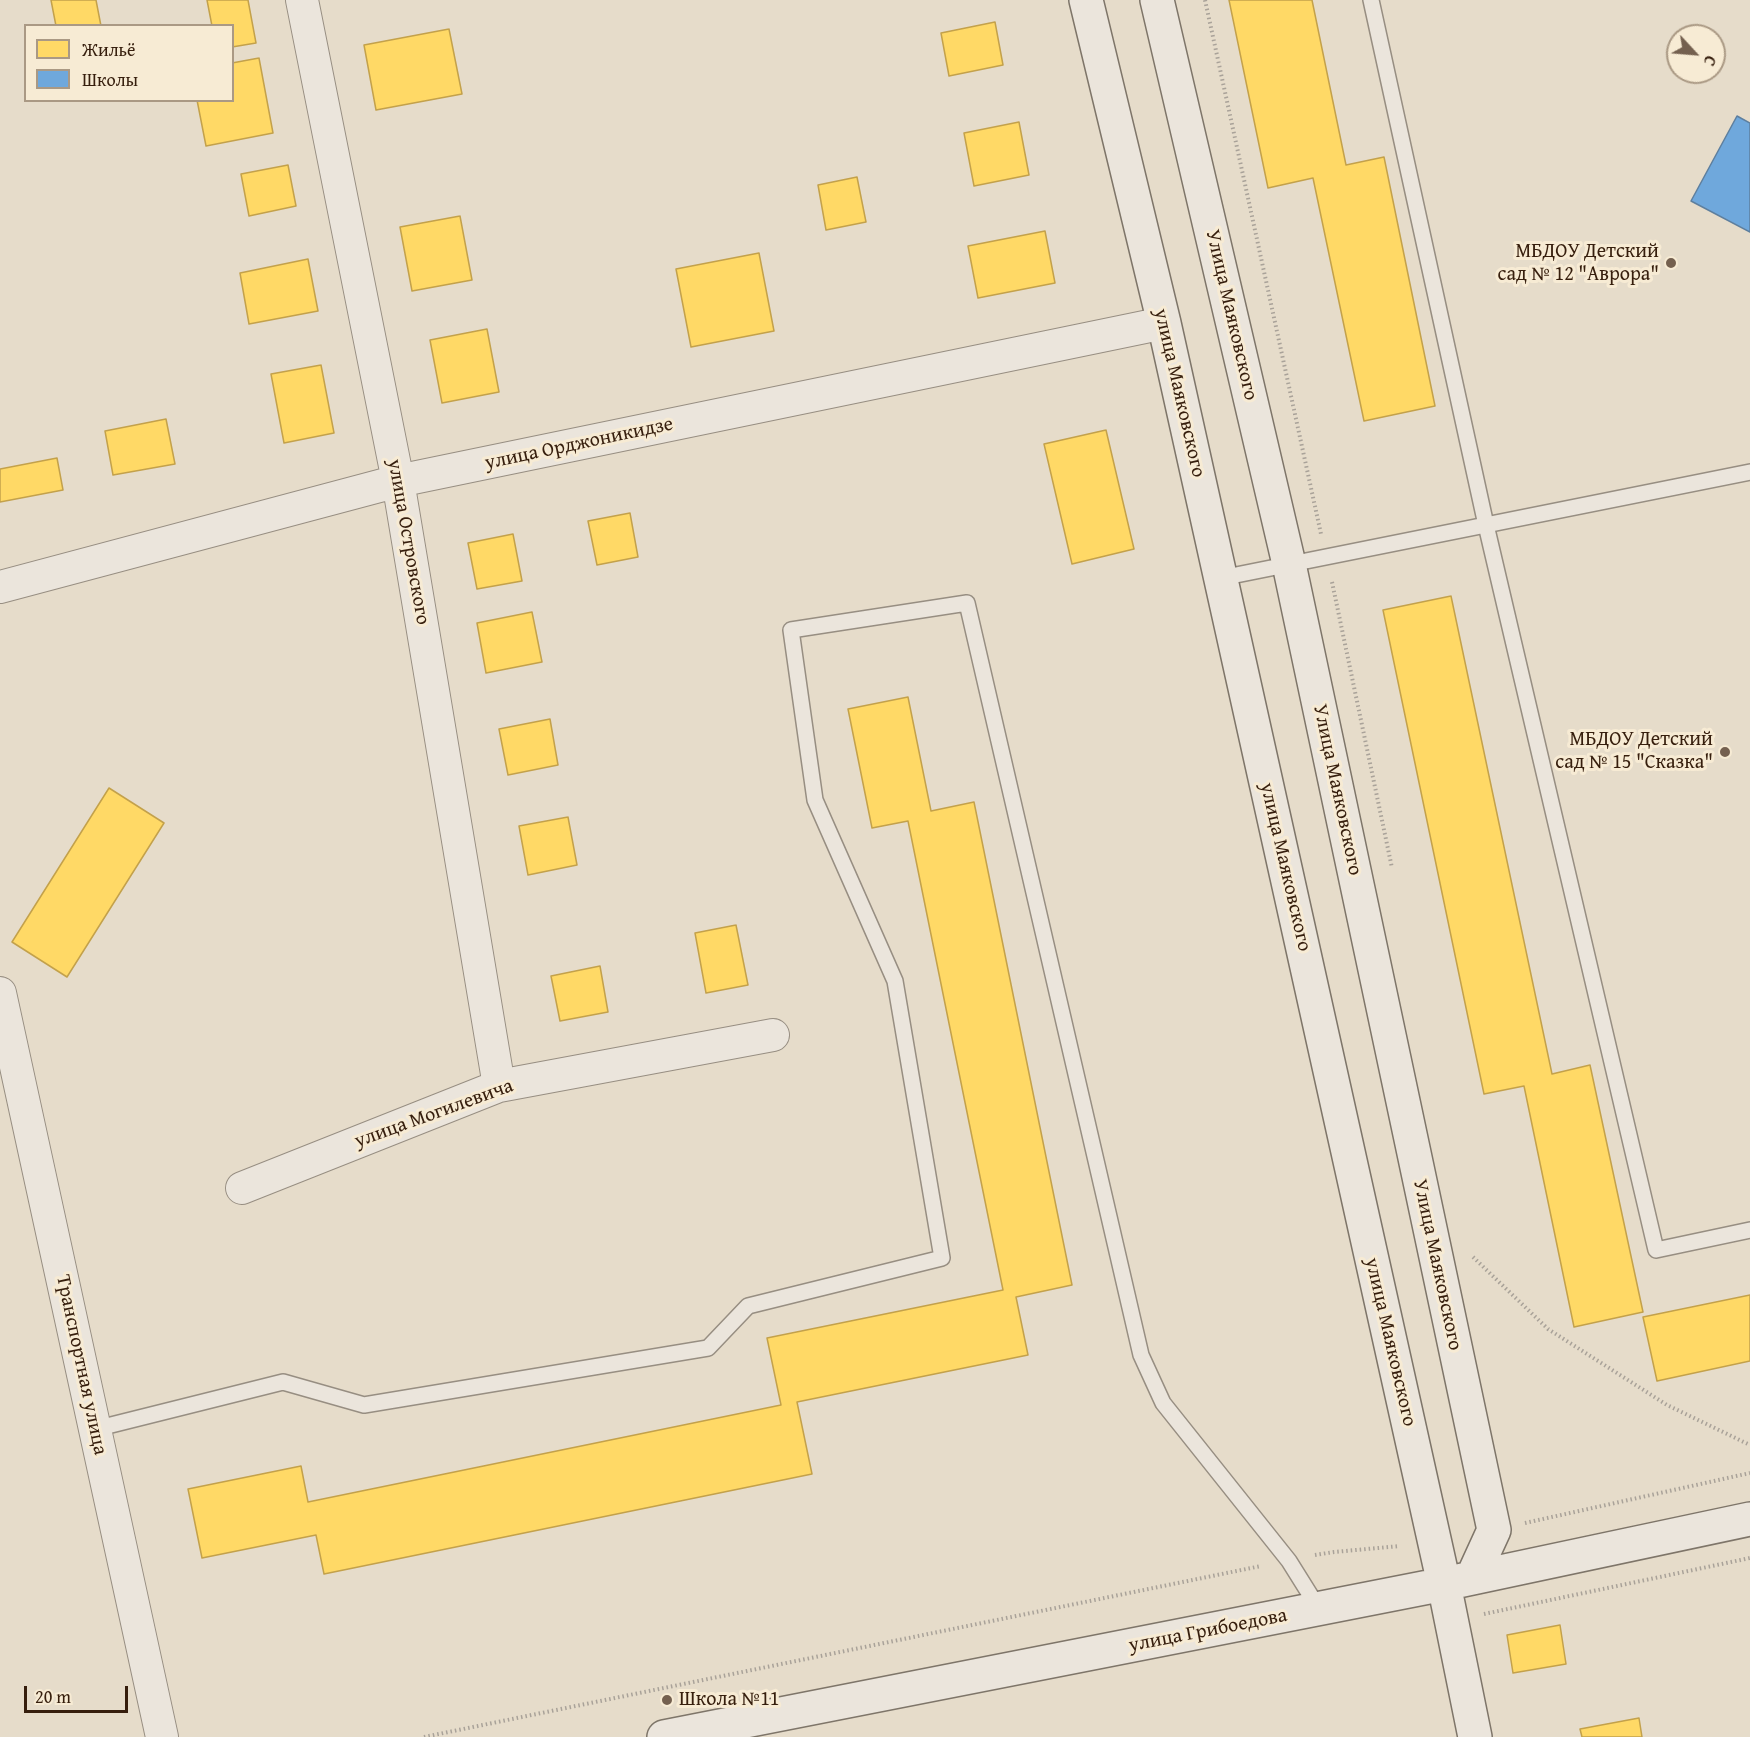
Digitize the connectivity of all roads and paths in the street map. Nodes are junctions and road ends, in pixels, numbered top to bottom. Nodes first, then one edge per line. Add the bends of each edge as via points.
1 (302, 0) edge
2 (1086, 0) edge
3 (1156, 0) edge
4 (1371, 0) edge
5 (1164, 323) junction
6 (1750, 472) edge
7 (398, 481) junction
8 (1486, 525) junction
9 (1289, 564) junction
10 (1221, 578) junction
11 (0, 587) edge
12 (0, 993) edge
13 (773, 1035) dead end
14 (499, 1086) junction
15 (242, 1188) dead end
16 (1750, 1230) edge
17 (1475, 1268) dead end
18 (95, 1429) junction
19 (1750, 1445) edge
20 (1750, 1473) edge
21 (1750, 1519) edge
22 (1494, 1530) junction
23 (1435, 1543) junction
24 (1750, 1558) edge
25 (1289, 1561) junction
26 (1458, 1581) junction
27 (1319, 1609) junction
28 (1451, 1621) junction
29 (162, 1737) edge
30 (424, 1737) edge
31 (664, 1737) edge
32 (1475, 1737) edge

1 - 7 street, улица Островского
2 - 5 street, улица Маяковского
3 - 9 street, Улица Маяковского
4 - 8 lane
5 - 7 street, улица Орджоникидзе
5 - 10 street, улица Маяковского
6 - 8 lane
7 - 11 street, улица Орджоникидзе
7 - 14 street, улица Островского
8 - 9 lane
8 - 16 lane via 1656,1250
9 - 10 lane
9 - 22 street, Улица Маяковского
10 - 23 street, улица Маяковского
12 - 18 street, Транспортная улица
13 - 14 street, улица Могилевича
14 - 15 street, улица Могилевича
17 - 19 path via 1473,1257 1548,1329 1667,1405
18 - 25 lane via 283,1382 364,1405 708,1347 748,1306 942,1258 895,981 815,800 791,630 967,603 1141,1355 1163,1403
18 - 29 street, Транспортная улица
20 - 22 path
21 - 26 street, улица Грибоедова
22 - 26 street
23 - 25 path via 1334,1552
23 - 26 street, улица Маяковского
24 - 28 path
25 - 27 lane
25 - 30 path
26 - 27 street, улица Грибоедова
26 - 28 street, улица Маяковского
27 - 31 street, улица Грибоедова
28 - 32 street, улица Маяковского

